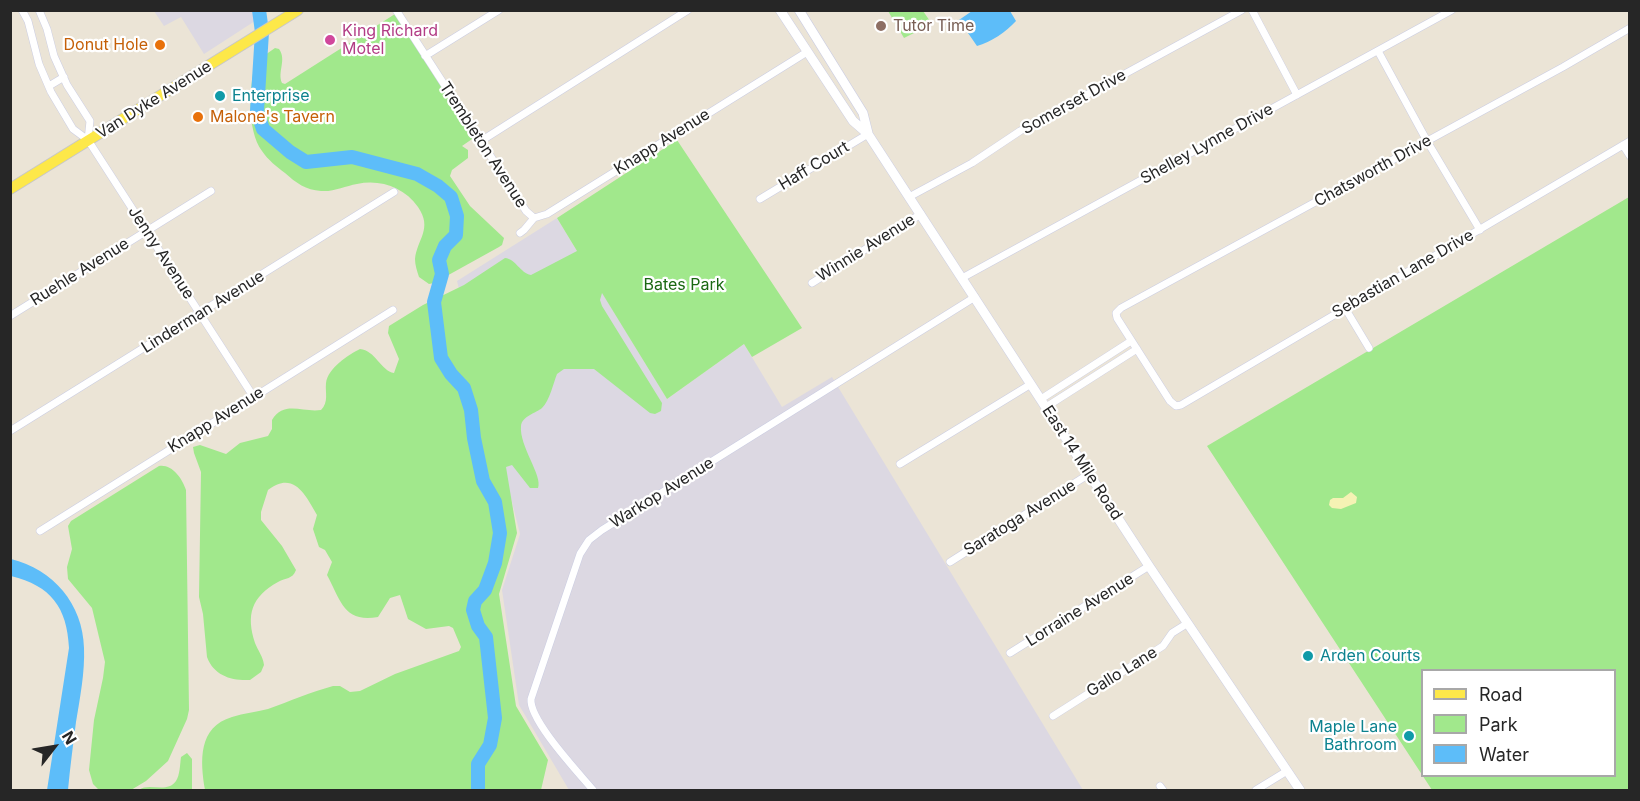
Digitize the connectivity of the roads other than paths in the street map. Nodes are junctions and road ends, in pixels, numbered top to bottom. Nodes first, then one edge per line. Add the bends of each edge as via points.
1 (22, 10) edge
2 (39, 10) edge
3 (298, 10) edge
4 (396, 10) edge
5 (500, 10) edge
6 (688, 10) edge
7 (780, 10) edge
8 (799, 10) edge
9 (1242, 10) edge
10 (1252, 10) edge
11 (1452, 10) edge
12 (28, 21) junction
13 (1629, 28) edge
14 (1378, 51) junction
15 (807, 52) junction
16 (425, 56) junction
17 (64, 77) junction
18 (49, 86) junction
19 (1297, 95) junction
20 (868, 134) junction
21 (88, 140) junction
22 (480, 141) junction
23 (1427, 141) junction
24 (1626, 143) edge
25 (1629, 156) edge
26 (10, 189) edge
27 (211, 191) dead end
28 (394, 192) dead end
29 (909, 197) junction
30 (759, 199) dead end
31 (921, 214) junction
32 (534, 218) junction
33 (1480, 230) junction
34 (146, 231) junction
35 (520, 233) dead end
36 (962, 278) junction
37 (812, 283) dead end
38 (975, 297) junction
39 (1345, 308) junction
40 (393, 310) dead end
41 (201, 314) junction
42 (10, 316) edge
43 (1131, 341) junction
44 (1369, 348) dead end
45 (1137, 349) junction
46 (1031, 384) junction
47 (253, 396) junction
48 (1043, 403) junction
49 (10, 431) edge
50 (900, 464) dead end
51 (1089, 474) junction
52 (40, 531) dead end
53 (950, 562) dead end
54 (1149, 566) junction
55 (1188, 623) junction
56 (1010, 653) dead end
57 (1053, 716) dead end
58 (1287, 771) junction
59 (593, 790) edge
60 (1256, 790) edge
61 (1300, 790) edge

1 - 12 street
2 - 12 street
2 - 17 street
3 - 21 main road, Van Dyke Avenue
4 - 16 street, Trembleton Avenue
5 - 16 street
6 - 22 street
7 - 15 main road, East 14 Mile Road
8 - 20 main road, East 14 Mile Road via 863,113
9 - 29 street, Somerset Drive via 1020,131
10 - 19 street
11 - 14 street, Shelley Lynne Drive
12 - 18 street
13 - 23 street, Chatsworth Drive
14 - 19 street, Shelley Lynne Drive
14 - 23 street
15 - 20 main road, East 14 Mile Road via 853,121
15 - 32 street, Knapp Avenue via 547,214
16 - 22 street, Trembleton Avenue
17 - 18 street
17 - 21 street via 90,121
18 - 21 street via 73,129
19 - 36 street, Shelley Lynne Drive
20 - 29 main road, East 14 Mile Road
20 - 30 street, Haff Court
21 - 26 main road, Van Dyke Avenue
21 - 34 street, Jenny Avenue
22 - 32 street, Trembleton Avenue
23 - 33 street
23 - 43 street, Chatsworth Drive via 1121,308 1116,313 1118,320
24 - 25 street
24 - 33 street, Sebastian Lane Drive
27 - 34 street, Ruehle Avenue
28 - 41 street, Linderman Avenue
29 - 31 main road, East 14 Mile Road
31 - 36 main road, East 14 Mile Road
31 - 37 street, Winnie Avenue
32 - 35 street, Knapp Avenue
33 - 39 street, Sebastian Lane Drive
34 - 41 street, Jenny Avenue
34 - 42 street, Ruehle Avenue
36 - 38 main road, East 14 Mile Road
38 - 46 main road, East 14 Mile Road
38 - 59 street, Warkop Avenue via 602,530 585,545 531,706 541,725
39 - 44 street
39 - 45 street, Sebastian Lane Drive via 1176,406
40 - 47 street, Knapp Avenue
41 - 47 street, Jenny Avenue
41 - 49 street, Linderman Avenue
43 - 45 street
43 - 48 street
45 - 48 street
46 - 48 main road, East 14 Mile Road
46 - 50 street
47 - 52 street, Knapp Avenue
48 - 51 main road, East 14 Mile Road
51 - 53 street, Saratoga Avenue
51 - 54 main road, East 14 Mile Road
54 - 55 main road, East 14 Mile Road
54 - 56 street, Lorraine Avenue
55 - 57 street, Gallo Lane via 1172,633 1163,646
55 - 58 main road, East 14 Mile Road
58 - 60 street
58 - 61 main road, East 14 Mile Road

